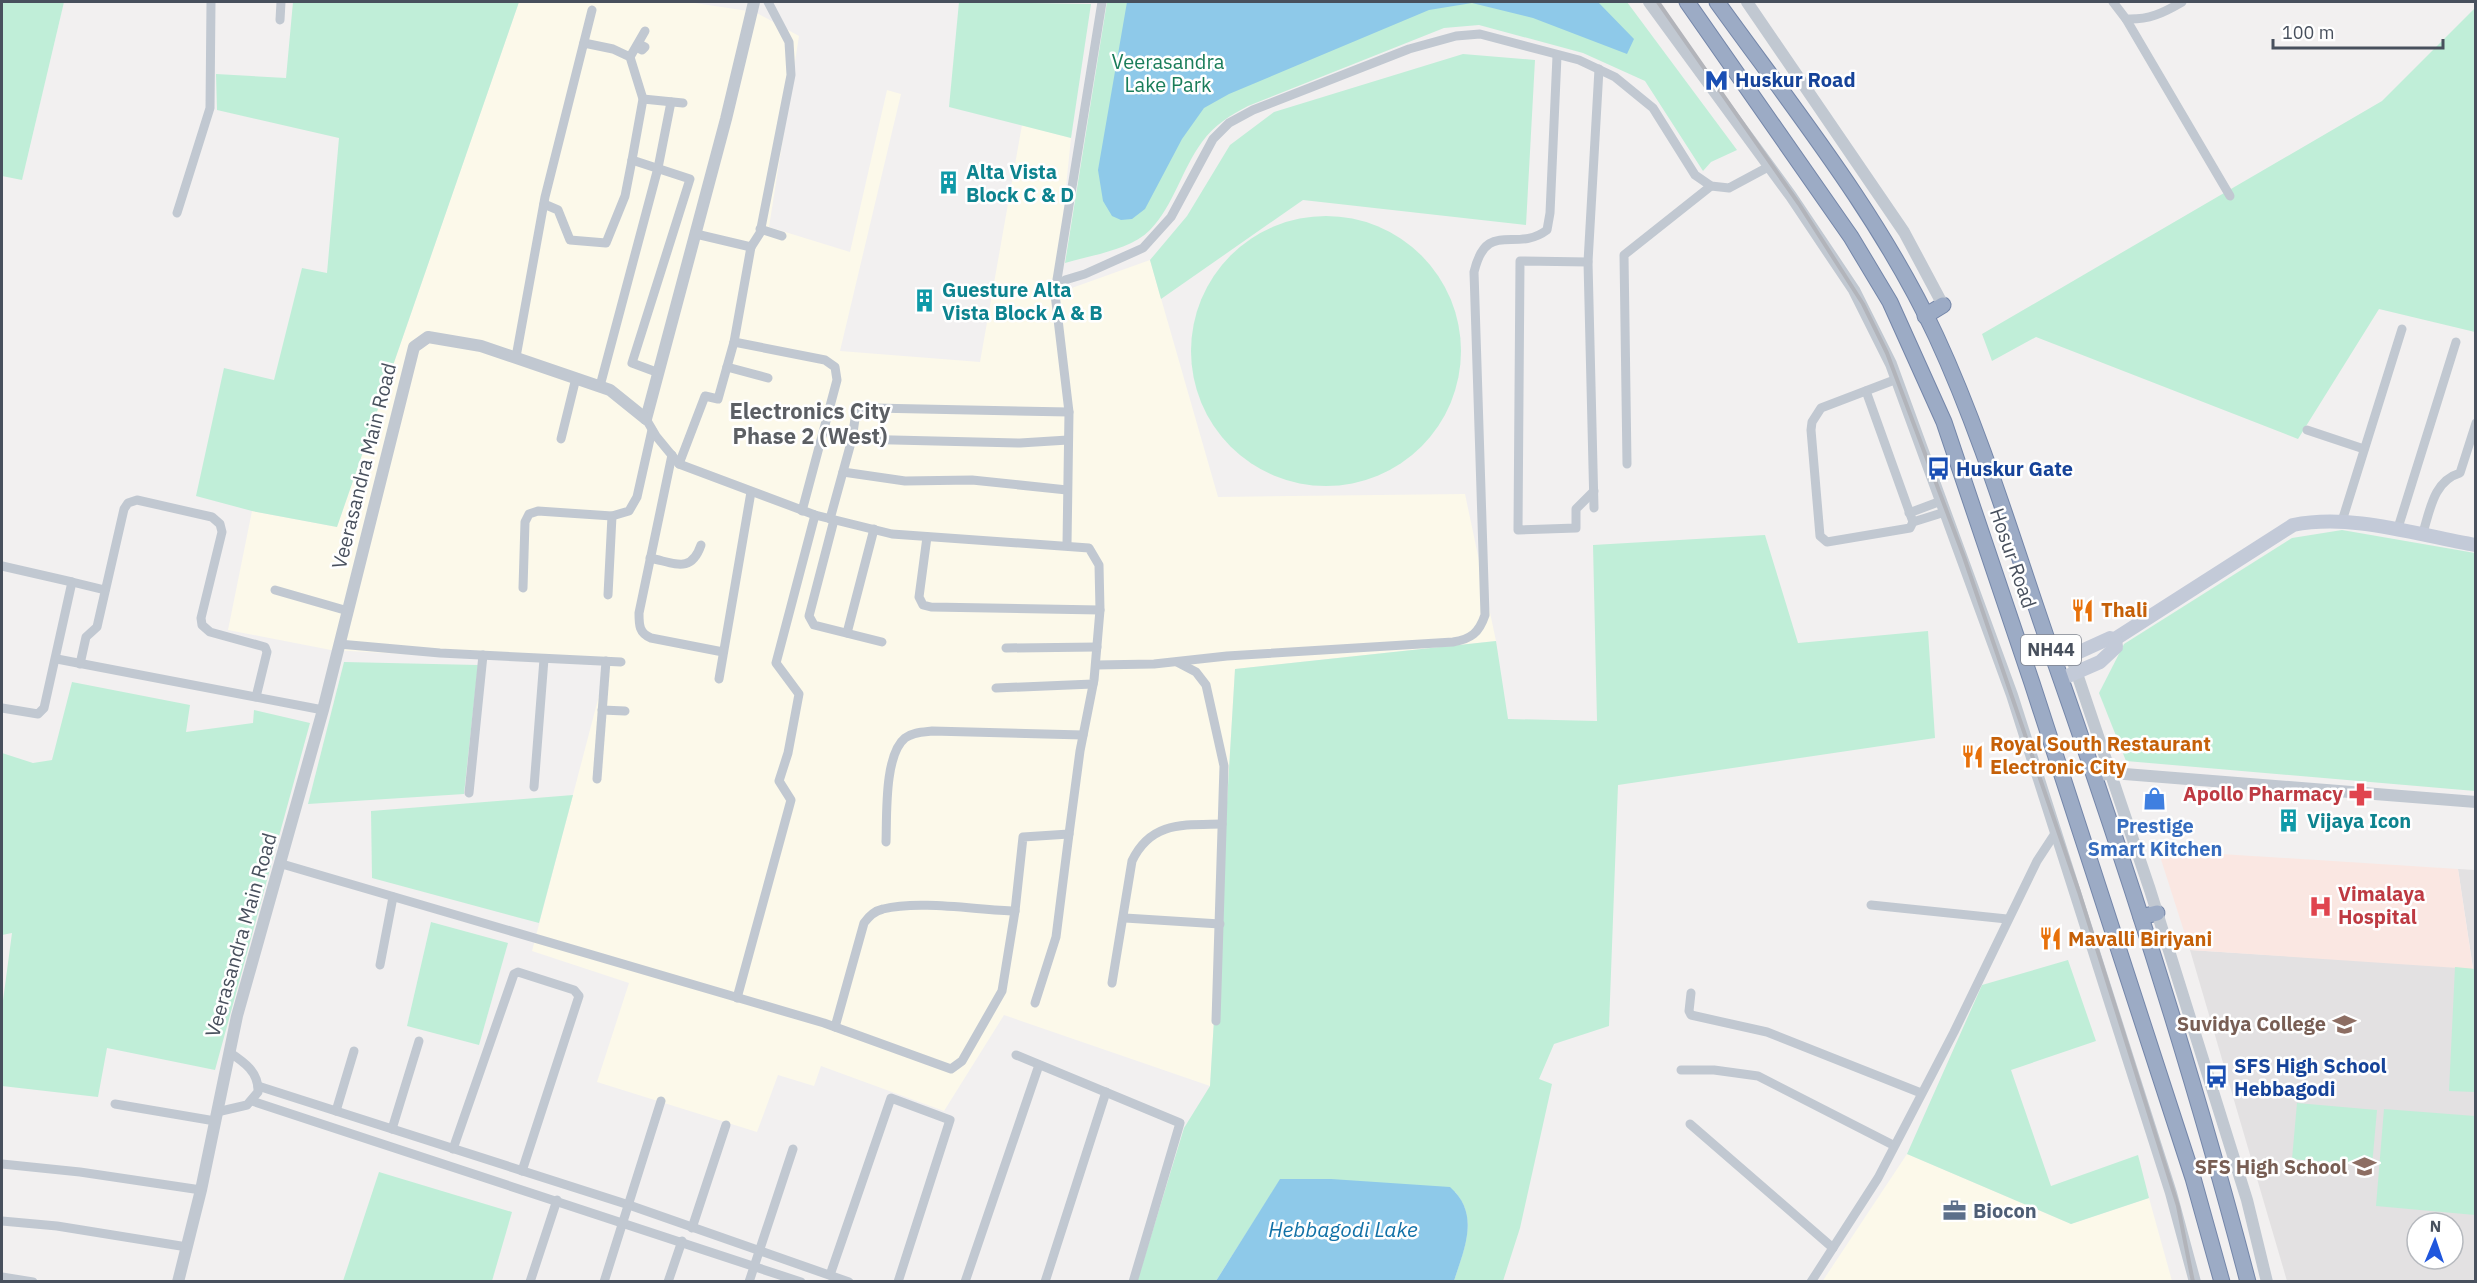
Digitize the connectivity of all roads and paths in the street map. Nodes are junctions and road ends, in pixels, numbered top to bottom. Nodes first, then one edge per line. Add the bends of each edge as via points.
1 (211, 2) edge
2 (281, 2) edge
3 (754, 2) edge
4 (768, 2) edge
5 (1102, 2) edge
6 (1649, 2) edge
7 (1688, 2) edge
8 (1718, 2) edge
9 (1747, 2) edge
10 (2113, 2) edge
11 (2182, 2) edge
12 (592, 10) dead end
13 (2126, 19) junction
14 (280, 20) dead end
15 (645, 31) dead end
16 (584, 43) junction
17 (1557, 56) junction
18 (630, 57) junction
19 (1599, 69) junction
20 (643, 99) junction
21 (671, 102) junction
22 (683, 103) dead end
23 (632, 160) junction
24 (1770, 166) junction
25 (658, 168) junction
26 (1711, 186) junction
27 (2230, 196) dead end
28 (544, 204) junction
29 (177, 213) dead end
30 (760, 229) junction
31 (696, 234) junction
32 (782, 236) dead end
33 (751, 247) junction
34 (1588, 262) junction
35 (1055, 294) junction
36 (1943, 305) joint
37 (1925, 316) junction
38 (2402, 329) dead end
39 (734, 342) junction
40 (2456, 342) dead end
41 (516, 357) junction
42 (727, 367) junction
43 (659, 373) junction
44 (576, 378) junction
45 (768, 378) dead end
46 (1897, 379) junction
47 (600, 386) junction
48 (1866, 391) junction
49 (1069, 412) junction
50 (2475, 423) edge
51 (649, 425) junction
52 (2307, 430) dead end
53 (561, 439) dead end
54 (852, 439) junction
55 (1068, 440) junction
56 (2364, 449) junction
57 (672, 455) junction
58 (679, 464) junction
59 (1627, 464) dead end
60 (843, 472) junction
61 (1067, 490) junction
62 (1594, 491) junction
63 (751, 492) junction
64 (1943, 506) junction
65 (1594, 508) dead end
66 (802, 511) junction
67 (815, 515) junction
68 (612, 516) junction
69 (1911, 518) junction
70 (832, 519) junction
71 (2342, 521) junction
72 (874, 530) junction
73 (2397, 531) junction
74 (2422, 536) junction
75 (927, 537) junction
76 (1067, 544) junction
77 (701, 545) dead end
78 (2475, 545) edge
79 (650, 558) junction
80 (2, 566) edge
81 (72, 582) junction
82 (523, 588) dead end
83 (105, 590) junction
84 (275, 590) dead end
85 (608, 595) dead end
86 (1100, 610) junction
87 (348, 611) junction
88 (847, 633) junction
89 (2115, 639) junction
90 (882, 642) dead end
91 (339, 644) junction
92 (1097, 647) junction
93 (1006, 648) dead end
94 (723, 652) junction
95 (483, 656) junction
96 (2071, 656) junction
97 (57, 659) junction
98 (544, 659) junction
99 (606, 661) junction
100 (621, 662) dead end
101 (1178, 662) junction
102 (2055, 663) junction
103 (80, 664) junction
104 (1096, 665) junction
105 (2078, 673) junction
106 (719, 679) dead end
107 (2061, 679) junction
108 (1093, 684) junction
109 (996, 688) dead end
110 (256, 697) junction
111 (2, 708) edge
112 (323, 710) junction
113 (602, 710) junction
114 (625, 711) dead end
115 (1083, 735) junction
116 (2112, 773) junction
117 (2094, 776) junction
118 (597, 779) dead end
119 (534, 787) dead end
120 (468, 793) dead end
121 (2475, 802) edge
122 (1222, 824) junction
123 (2056, 832) junction
124 (1069, 834) junction
125 (886, 842) dead end
126 (282, 864) junction
127 (393, 897) junction
128 (1871, 905) dead end
129 (1015, 911) junction
130 (2157, 913) junction
131 (2141, 917) junction
132 (1125, 918) junction
133 (2007, 919) junction
134 (1220, 924) junction
135 (380, 965) dead end
136 (1112, 983) dead end
137 (1691, 993) dead end
138 (737, 998) junction
139 (1035, 1003) dead end
140 (1216, 1021) dead end
141 (835, 1027) junction
142 (419, 1041) dead end
143 (354, 1051) dead end
144 (229, 1052) junction
145 (1016, 1055) dead end
146 (1039, 1065) junction
147 (1681, 1070) dead end
148 (258, 1086) junction
149 (1106, 1092) junction
150 (1921, 1093) junction
151 (252, 1101) junction
152 (661, 1101) dead end
153 (115, 1104) dead end
154 (327, 1108) junction
155 (336, 1111) junction
156 (216, 1117) junction
157 (321, 1123) junction
158 (1690, 1124) dead end
159 (726, 1125) dead end
160 (392, 1129) junction
161 (1893, 1144) junction
162 (453, 1149) junction
163 (793, 1149) dead end
164 (2, 1164) edge
165 (522, 1171) junction
166 (201, 1190) junction
167 (557, 1200) junction
168 (629, 1205) junction
169 (2, 1221) edge
170 (624, 1222) junction
171 (692, 1228) junction
172 (682, 1241) junction
173 (187, 1247) junction
174 (1833, 1248) junction
175 (759, 1252) junction
176 (754, 1265) junction
177 (830, 1275) junction
178 (2, 1277) edge
179 (33, 1281) edge
180 (178, 1281) edge
181 (530, 1281) edge
182 (604, 1281) edge
183 (668, 1281) edge
184 (749, 1281) edge
185 (801, 1281) edge
186 (849, 1281) edge
187 (898, 1281) edge
188 (965, 1281) edge
189 (1045, 1281) edge
190 (1133, 1281) edge
191 (1811, 1281) edge
192 (2195, 1281) edge
193 (2222, 1281) edge
194 (2248, 1281) edge
195 (2267, 1281) edge

1 - 29 street via 210,108
2 - 14 street
3 - 31 street
4 - 30 street via 789,42 791,75
5 - 35 street
6 - 24 street
7 - 193 highway, Hosur Road / NH44 via 1863,256 1890,302 1944,422 2189,1167
8 - 37 highway, Hosur Road / NH44 via 1894,257
9 - 36 street via 1904,232
10 - 13 street
11 - 13 street via 2152,18
12 - 16 street
13 - 27 street
15 - 18 street
16 - 18 street
16 - 28 street
17 - 19 street
17 - 35 street via 1480,34 1456,36 1409,48 1253,110 1229,123 1213,139 1171,217 1143,248 1065,280
17 - 101 street via 1551,213 1547,230 1536,238 1490,242 1479,252 1474,272 1485,615 1481,627 1474,636 1453,642
18 - 20 street
19 - 26 street via 1653,108 1695,175
19 - 34 street
20 - 21 street
20 - 23 street
21 - 22 street
21 - 25 street
23 - 25 street
23 - 28 street via 625,196 606,243 570,240 558,210
24 - 26 street via 1729,188
24 - 46 street via 1854,290
25 - 43 street via 690,179 632,363
25 - 47 street
26 - 59 street via 1624,255
28 - 41 street
30 - 32 street
30 - 33 street
31 - 33 street
31 - 43 street
33 - 39 street
34 - 62 street
34 - 62 street via 1520,261 1518,530 1576,528 1576,509
35 - 49 street
36 - 37 highway
37 - 102 highway, Hosur Road / NH44 via 1983,450
38 - 56 street
39 - 42 street
39 - 66 street via 825,360 835,367 837,380
40 - 73 street
41 - 44 street, Veerasandra Main Road
41 - 87 street, Veerasandra Main Road via 428,337 414,347
42 - 45 street
42 - 58 street via 718,399 705,396
43 - 51 street
44 - 47 street, Veerasandra Main Road
44 - 53 street
46 - 48 street
46 - 64 street
47 - 51 street, Veerasandra Main Road via 619,396
48 - 69 street
48 - 69 street via 1821,408 1812,422 1820,536 1827,542 1910,528
49 - 54 street via 873,408 858,414
49 - 55 street
50 - 74 street via 2460,473 2449,476 2438,487
51 - 57 street, Veerasandra Main Road
51 - 68 street via 634,505 629,511
52 - 56 street
54 - 55 street via 1020,443
54 - 60 street
55 - 61 street
56 - 71 street
57 - 58 street, Veerasandra Main Road
57 - 79 street
58 - 63 street
60 - 61 street via 905,481 972,480
60 - 70 street
61 - 76 street
62 - 65 street
63 - 66 street
63 - 94 street
64 - 69 street
64 - 123 street via 2012,695
66 - 67 street
67 - 70 street
67 - 138 street via 777,663 799,694 779,781 791,800
68 - 82 street via 530,513 525,522
68 - 85 street
70 - 72 street
70 - 88 street via 809,616 814,625
71 - 73 main road
71 - 89 main road via 2293,525
72 - 75 street
72 - 88 street
73 - 74 main road
74 - 78 main road
75 - 76 street
75 - 86 street via 919,597 922,605
76 - 86 street via 1089,548 1099,565
77 - 79 street via 696,559 684,565
79 - 94 street via 639,613 639,627 644,635
80 - 81 street
81 - 83 street
81 - 97 street
83 - 103 street via 97,627 86,637
83 - 110 street via 128,502 137,500 212,517 222,532 202,625 210,632 265,646 267,652
84 - 87 street
86 - 92 street
87 - 91 street, Veerasandra Main Road
88 - 90 street
89 - 96 main road
89 - 105 main road via 2116,647 2106,658
91 - 95 street
91 - 112 street, Veerasandra Main Road
92 - 93 street
92 - 104 street
94 - 106 street
95 - 98 street
95 - 120 street
96 - 102 main road
96 - 105 street
97 - 103 street
97 - 111 street via 44,708 38,714
98 - 99 street
98 - 119 street
99 - 100 street
99 - 113 street
101 - 104 street
101 - 122 street via 1196,672 1206,685 1224,766
102 - 107 highway, Hosur Road / NH44
103 - 110 street
104 - 108 street
105 - 107 main road
105 - 116 street
107 - 117 highway, Hosur Road / NH44
108 - 109 street
108 - 115 street
110 - 112 street
112 - 126 street, Veerasandra Main Road
113 - 114 street
113 - 118 street
115 - 124 street
115 - 125 street via 915,733 904,739 896,751 889,776
116 - 117 street
116 - 121 street
116 - 130 street
117 - 131 highway, Hosur Road / NH44
122 - 132 street via 1182,825 1149,837 1132,861
122 - 134 street
123 - 133 street
123 - 192 street via 2171,1193
124 - 129 street via 1023,837
124 - 139 street via 1056,937
126 - 127 street
126 - 144 street, Veerasandra Main Road
127 - 135 street
127 - 138 street
128 - 133 street
129 - 141 street via 908,907 870,914 864,923
129 - 141 street via 1002,991 962,1061 951,1069
130 - 131 highway
130 - 195 street via 2247,1200
131 - 194 highway, Hosur Road / NH44
132 - 134 street
132 - 136 street
133 - 150 street
134 - 140 street
137 - 150 street via 1691,1015 1767,1032
138 - 141 street
142 - 160 street
143 - 155 street
144 - 148 street via 253,1071
144 - 156 street, Veerasandra Main Road
145 - 146 street
146 - 149 street
146 - 188 street
147 - 161 street via 1758,1076
148 - 151 street
148 - 154 street
149 - 189 street
149 - 190 street via 1180,1123
150 - 161 street
151 - 156 street
151 - 157 street
152 - 168 street
153 - 156 street
154 - 155 street
154 - 157 street
155 - 160 street
156 - 166 street, Veerasandra Main Road
157 - 167 street
158 - 174 street
159 - 171 street
160 - 162 street
161 - 174 street via 1878,1178
162 - 165 street
162 - 165 street via 514,974 563,986 579,996
163 - 175 street
164 - 166 street
165 - 168 street
166 - 173 street, Veerasandra Main Road
167 - 170 street
167 - 181 street
168 - 170 street
168 - 171 street
169 - 173 street
170 - 172 street
170 - 182 street
171 - 175 street
172 - 176 street
172 - 183 street
173 - 180 street, Veerasandra Main Road
174 - 191 street
175 - 176 street
175 - 177 street
176 - 184 street
176 - 185 street
177 - 186 street
177 - 187 street via 891,1098 950,1120
178 - 179 street

